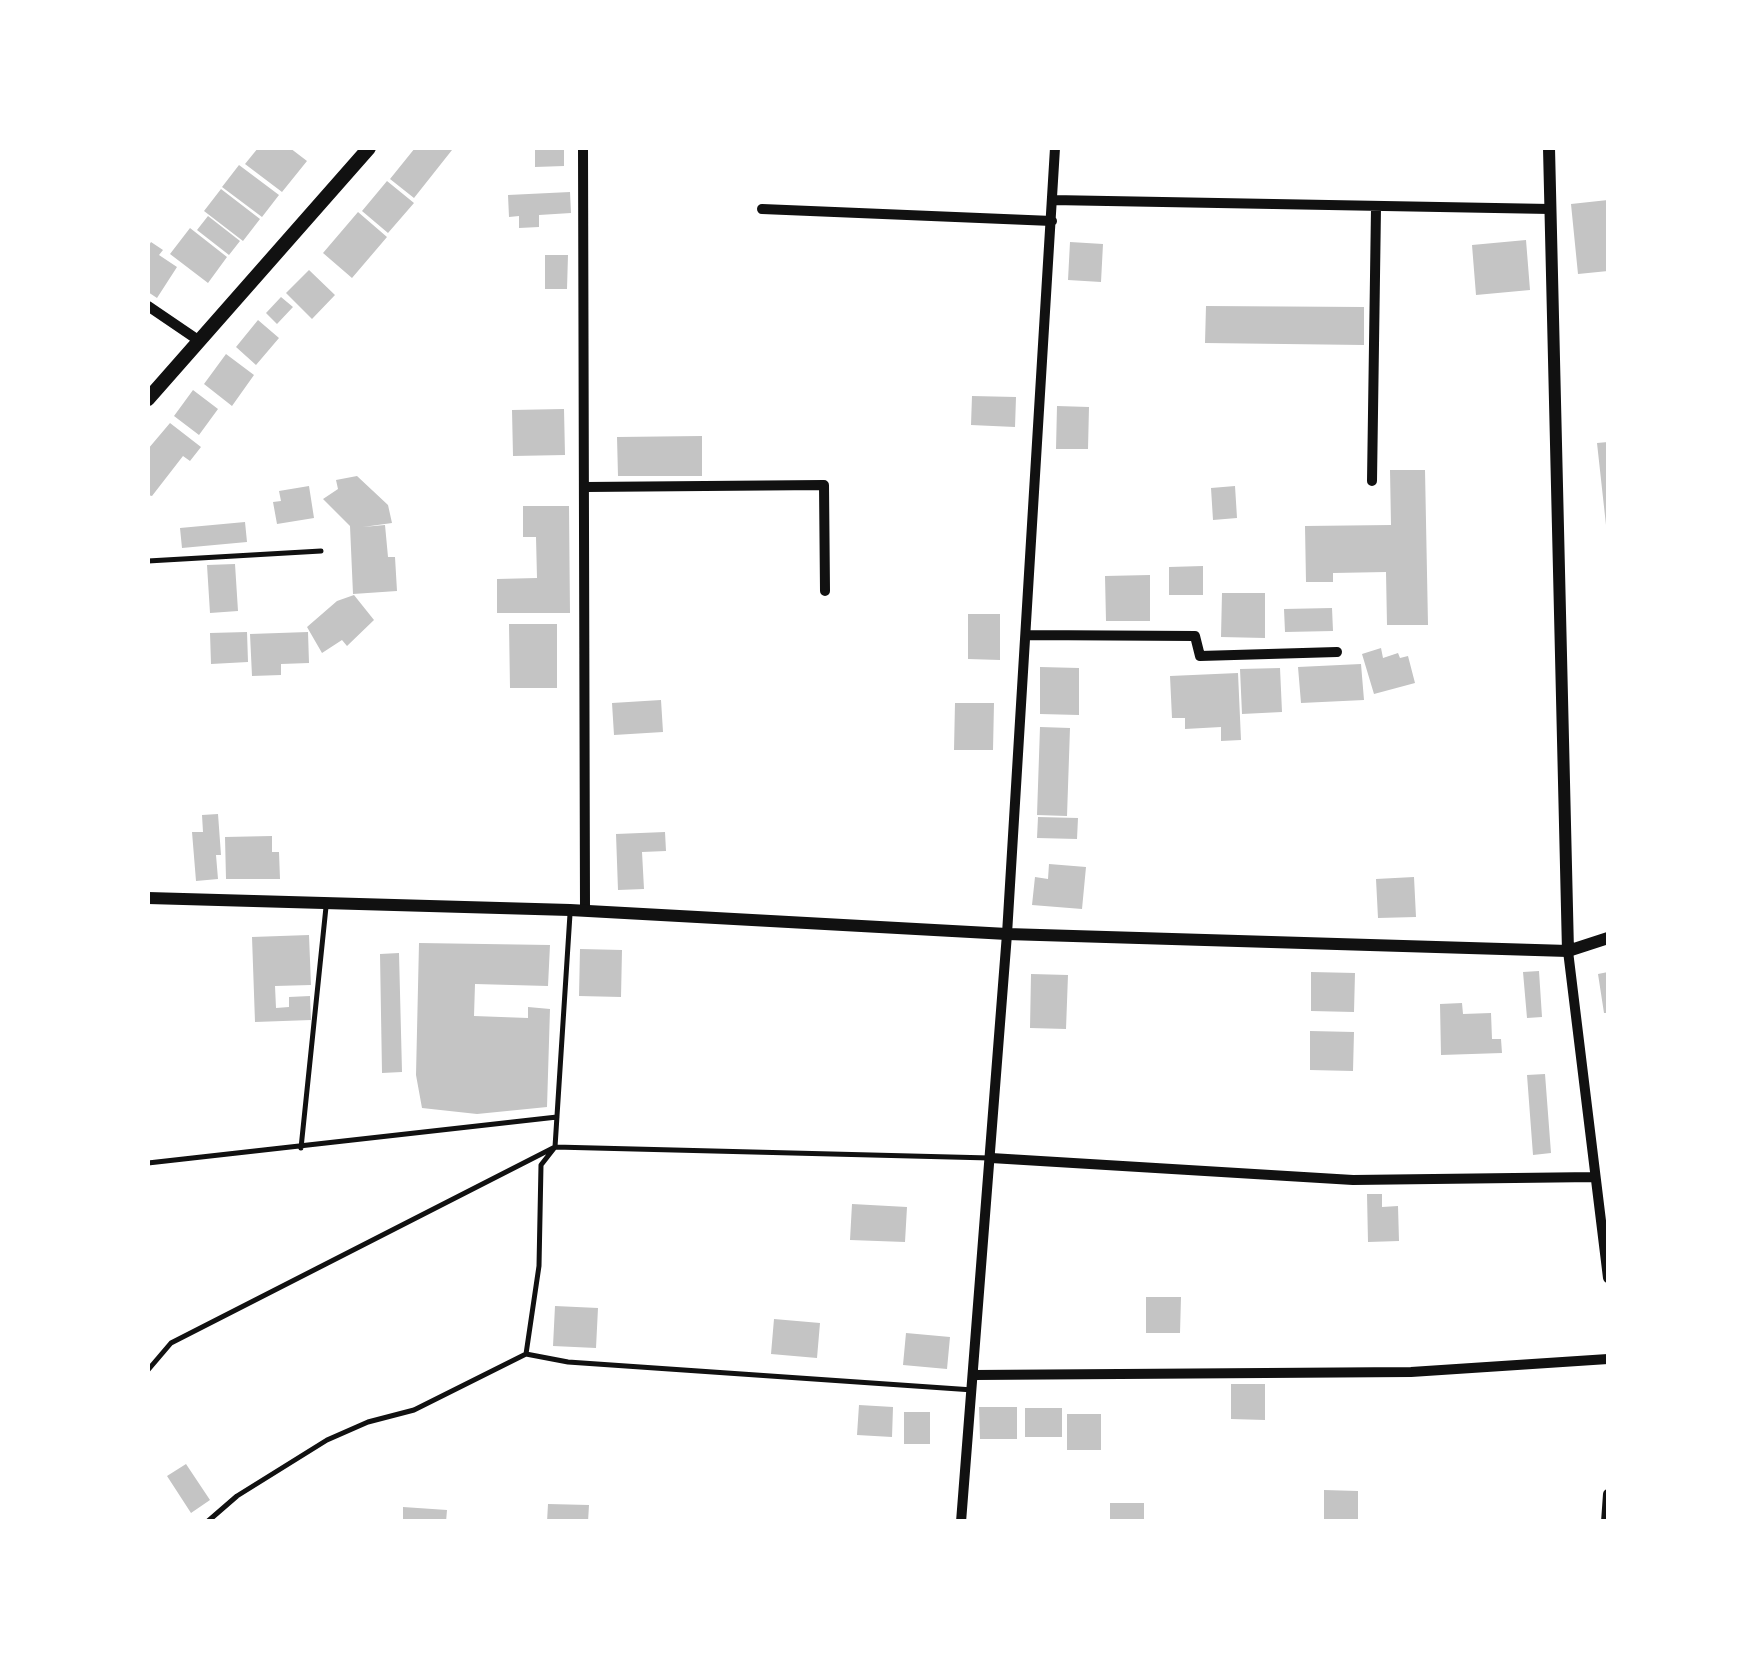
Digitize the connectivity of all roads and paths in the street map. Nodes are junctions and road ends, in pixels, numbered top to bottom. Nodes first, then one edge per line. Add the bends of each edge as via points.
1 (369, 148) edge
2 (583, 148) edge
3 (1055, 148) edge
4 (1548, 148) edge
5 (1052, 200) junction
6 (1376, 208) junction
7 (1550, 208) junction
8 (762, 209) dead end
9 (1052, 221) junction
10 (148, 306) edge
11 (198, 340) junction
12 (148, 398) edge
13 (1372, 481) dead end
14 (586, 487) junction
15 (321, 550) dead end
16 (148, 561) edge
17 (825, 591) dead end
18 (1026, 635) junction
19 (1337, 652) dead end
20 (148, 898) edge
21 (327, 903) junction
22 (578, 910) junction
23 (1006, 934) junction
24 (1608, 938) edge
25 (1568, 951) junction
26 (557, 1117) junction
27 (555, 1147) junction
28 (301, 1148) junction
29 (991, 1158) junction
30 (148, 1163) edge
31 (1595, 1177) junction
32 (1608, 1278) edge
33 (526, 1354) junction
34 (1608, 1359) edge
35 (148, 1370) edge
36 (974, 1375) junction
37 (973, 1390) junction
38 (1608, 1494) edge
39 (207, 1522) edge
40 (961, 1522) edge
41 (1606, 1522) edge

1 - 11 main road
2 - 14 street
3 - 5 street
4 - 7 street
5 - 6 street
5 - 9 street
6 - 7 street
6 - 13 street
7 - 25 street
8 - 9 street
9 - 18 street
10 - 11 street
11 - 12 main road
14 - 17 street via 824,485
14 - 22 street
15 - 16 lane
18 - 19 street via 1195,636 1200,656
18 - 23 street
20 - 21 street
21 - 22 street
21 - 28 lane
22 - 23 street
22 - 26 lane
23 - 25 street
23 - 29 street
24 - 25 street
25 - 31 street
26 - 27 lane
26 - 28 lane
27 - 29 lane
27 - 33 lane via 540,1165 538,1266
27 - 35 lane via 171,1343
28 - 30 lane
29 - 31 street via 1353,1180
29 - 36 street
31 - 32 street
33 - 37 lane
33 - 39 lane via 414,1410 326,1440
34 - 36 street via 1411,1372
36 - 37 street
37 - 40 street
38 - 41 street

